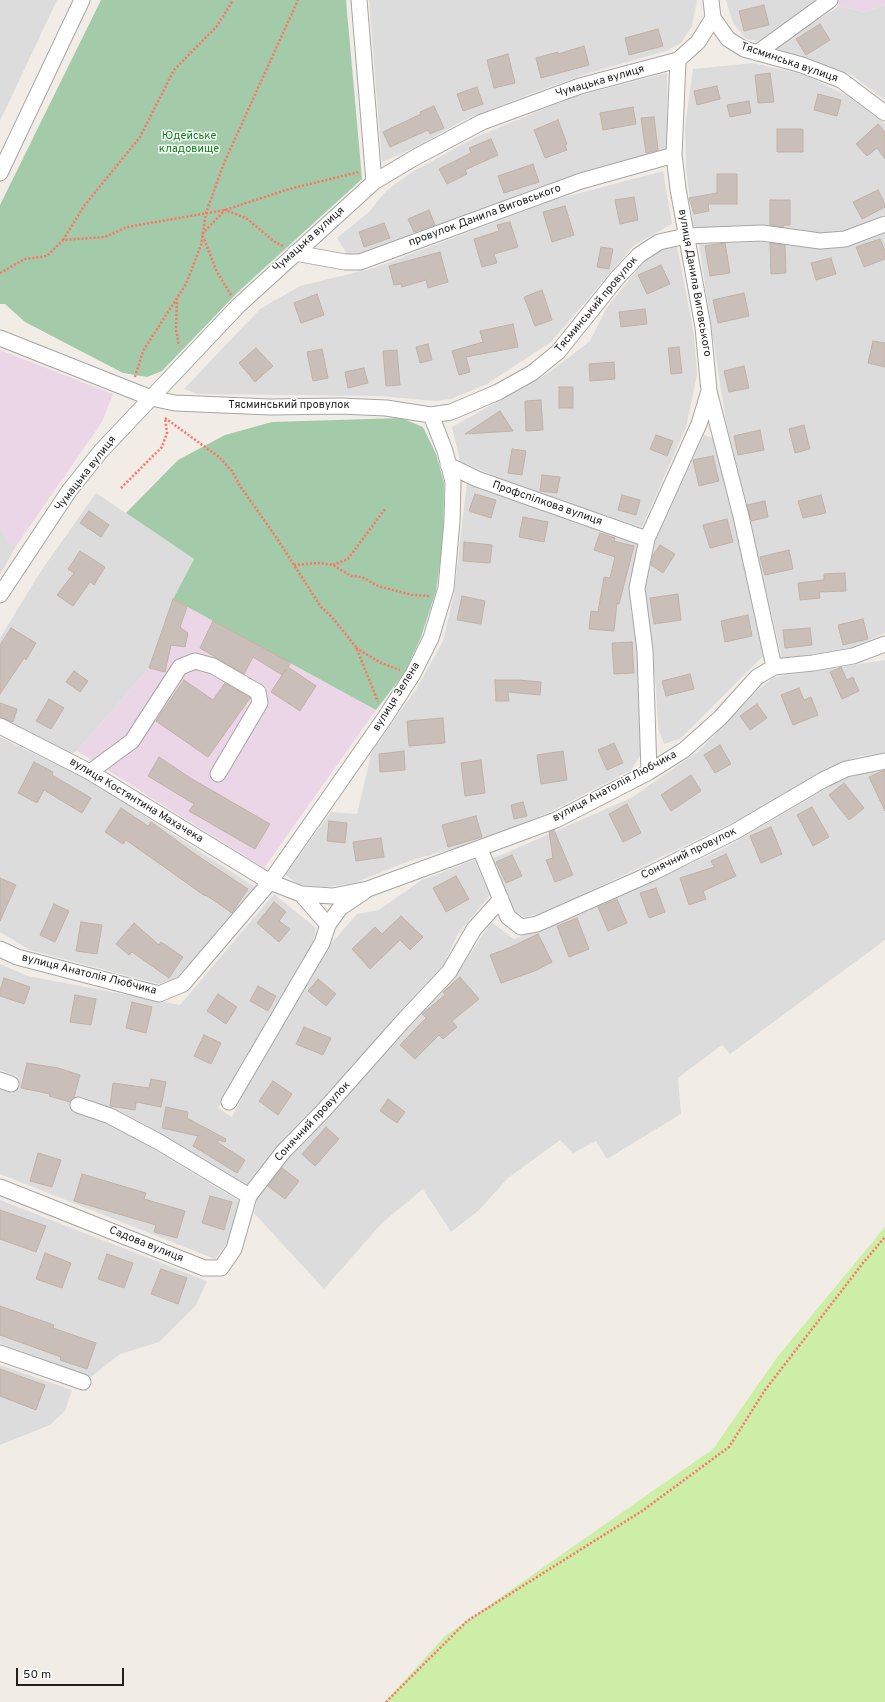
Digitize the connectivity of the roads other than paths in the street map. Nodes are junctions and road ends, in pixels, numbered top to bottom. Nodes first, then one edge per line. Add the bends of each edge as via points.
1 (82, 0) edge
2 (359, 0) edge
3 (710, 0) edge
4 (830, 0) edge
5 (713, 18) junction
6 (728, 39) junction
7 (698, 42) junction
8 (757, 53) junction
9 (678, 60) junction
10 (885, 113) edge
11 (674, 155) junction
12 (0, 173) edge
13 (374, 175) junction
14 (885, 224) edge
15 (686, 236) junction
16 (295, 253) junction
17 (0, 338) edge
18 (709, 391) junction
19 (151, 398) junction
20 (431, 415) junction
21 (448, 465) junction
22 (647, 539) junction
23 (0, 595) edge
24 (885, 644) edge
25 (774, 667) junction
26 (0, 726) edge
27 (885, 761) edge
28 (90, 772) junction
29 (649, 772) junction
30 (218, 774) dead end
31 (480, 849) junction
32 (270, 882) junction
33 (368, 889) junction
34 (301, 894) junction
35 (501, 899) junction
36 (328, 925) junction
37 (0, 949) edge
38 (229, 1102) dead end
39 (78, 1105) dead end
40 (0, 1187) edge
41 (249, 1196) junction
42 (0, 1353) edge
43 (83, 1382) dead end

1 - 12 street
2 - 13 street
3 - 5 street, Тясминська вулиця
4 - 8 street
5 - 6 street, Тясминська вулиця
5 - 7 street, Чумацька вулиця
6 - 7 street
6 - 8 street, Тясминська вулиця via 744,49
7 - 9 street, Чумацька вулиця
8 - 10 street, Тясминська вулиця via 802,65 841,80
9 - 11 street, вулиця Данила Виговського
9 - 13 street, Чумацька вулиця via 580,86 482,122 414,158
11 - 15 street, вулиця Данила Виговського
11 - 16 street, провулок Данила Виговського via 581,181 360,262 345,262
13 - 16 street, Чумацька вулиця
14 - 15 street, Тясминський провулок via 845,239 826,240 762,233
15 - 18 street, вулиця Данила Виговського via 703,327
15 - 20 street, Тясминський провулок via 659,242 639,254 558,352 532,373 498,392 451,412
16 - 19 street, Чумацька вулиця via 238,306
17 - 19 street, Тясминський провулок
18 - 22 street via 699,424
18 - 25 street, вулиця Данила Виговського via 741,516
19 - 20 street, Тясминський провулок via 175,404 340,406 386,408
19 - 23 street, Чумацька вулиця via 101,451 69,491
20 - 21 street, вулиця Зелена
21 - 22 street, Профспілкова вулиця via 477,479
21 - 32 street, вулиця Зелена via 453,482 446,588 431,638 413,674 384,719
22 - 29 street via 637,588 645,651
24 - 25 street, вулиця Анатолія Любчика via 853,656
25 - 29 street, вулиця Анатолія Любчика via 757,676 720,718 684,750
26 - 28 street, вулиця Костянтина Махачека
27 - 35 street, Сонячний провулок via 846,769 729,834 650,874 537,924 521,927 508,917
28 - 30 street via 132,741 180,667 195,661 213,666 258,692 260,702
28 - 32 street, вулиця Костянтина Махачека
29 - 31 street, вулиця Анатолія Любчика via 556,820
31 - 33 street, вулиця Анатолія Любчика
31 - 35 street, Сонячний провулок
32 - 34 street, вулиця Анатолія Любчика
32 - 37 street, вулиця Анатолія Любчика via 183,984 159,994 17,956
33 - 34 street, вулиця Анатолія Любчика via 334,896
33 - 36 street, вулиця Анатолія Любчика via 340,908
34 - 36 street
35 - 41 street, Сонячний провулок via 474,929 449,972 283,1152
36 - 38 street, вулиця Анатолія Любчика via 322,944
39 - 41 street via 110,1116 159,1142
40 - 41 street, Садова вулиця via 204,1268 220,1268 234,1249
42 - 43 street

